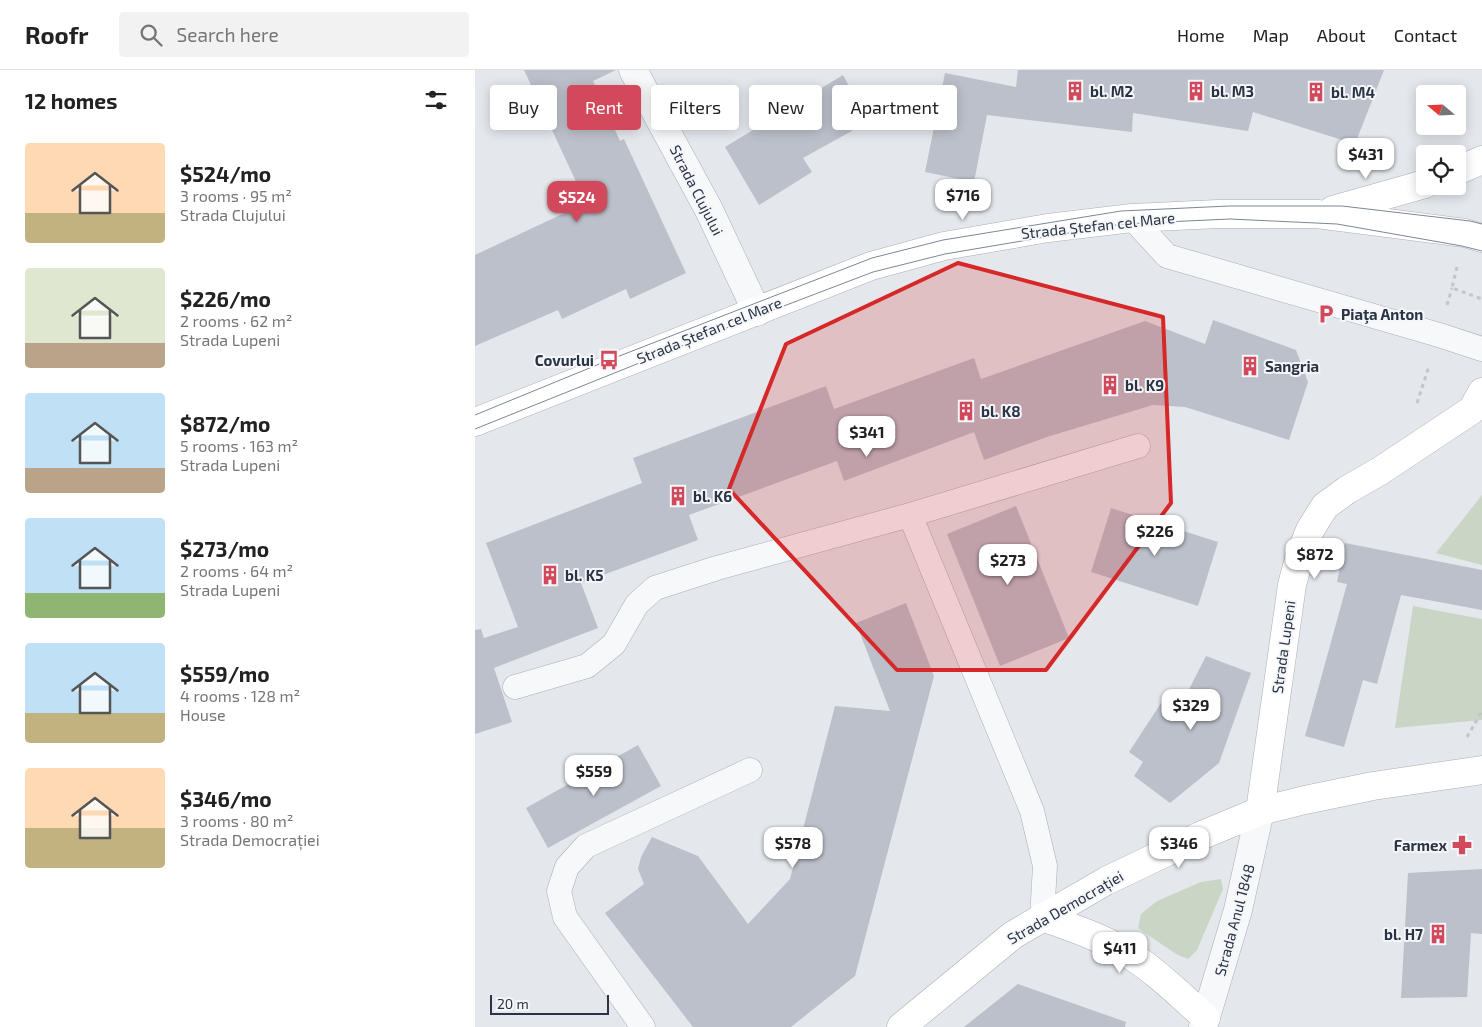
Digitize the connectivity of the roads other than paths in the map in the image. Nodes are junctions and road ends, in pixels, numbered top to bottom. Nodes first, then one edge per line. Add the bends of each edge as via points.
1 (633, 70) edge
2 (1482, 160) edge
3 (1466, 167) edge
4 (1416, 187) edge
5 (1317, 214) junction
6 (1132, 218) junction
7 (1482, 238) edge
8 (757, 312) junction
9 (1482, 349) edge
10 (1479, 402) edge
11 (475, 422) edge
12 (1138, 446) dead end
13 (910, 515) junction
14 (515, 687) dead end
15 (750, 770) dead end
16 (1482, 770) edge
17 (1260, 811) junction
18 (1042, 917) junction
19 (1204, 1022) edge
20 (643, 1027) edge
21 (901, 1027) edge

1 - 8 street, Strada Clujului via 709,210
2 - 3 main road
4 - 5 main road
5 - 6 main road, Strada Ștefan cel Mare
5 - 7 main road, Strada Ștefan cel Mare via 1465,233
6 - 8 main road, Strada Ștefan cel Mare via 944,246 871,266
6 - 9 lane via 1167,256
8 - 11 main road, Strada Ștefan cel Mare
10 - 17 main road, Strada Lupeni via 1325,506 1310,530 1292,584
12 - 13 lane
13 - 14 lane via 655,588 637,604 614,644 587,666
13 - 18 lane via 1032,811 1045,866
15 - 20 lane via 586,846 567,867 559,891 565,917
16 - 17 main road, Strada Democrației via 1373,786
17 - 18 main road, Strada Democrației via 1106,881
17 - 19 street, Strada Anul 1848 via 1238,910
18 - 19 main road via 1091,934 1126,952 1166,982
18 - 21 main road, Strada Democrației via 1013,935

